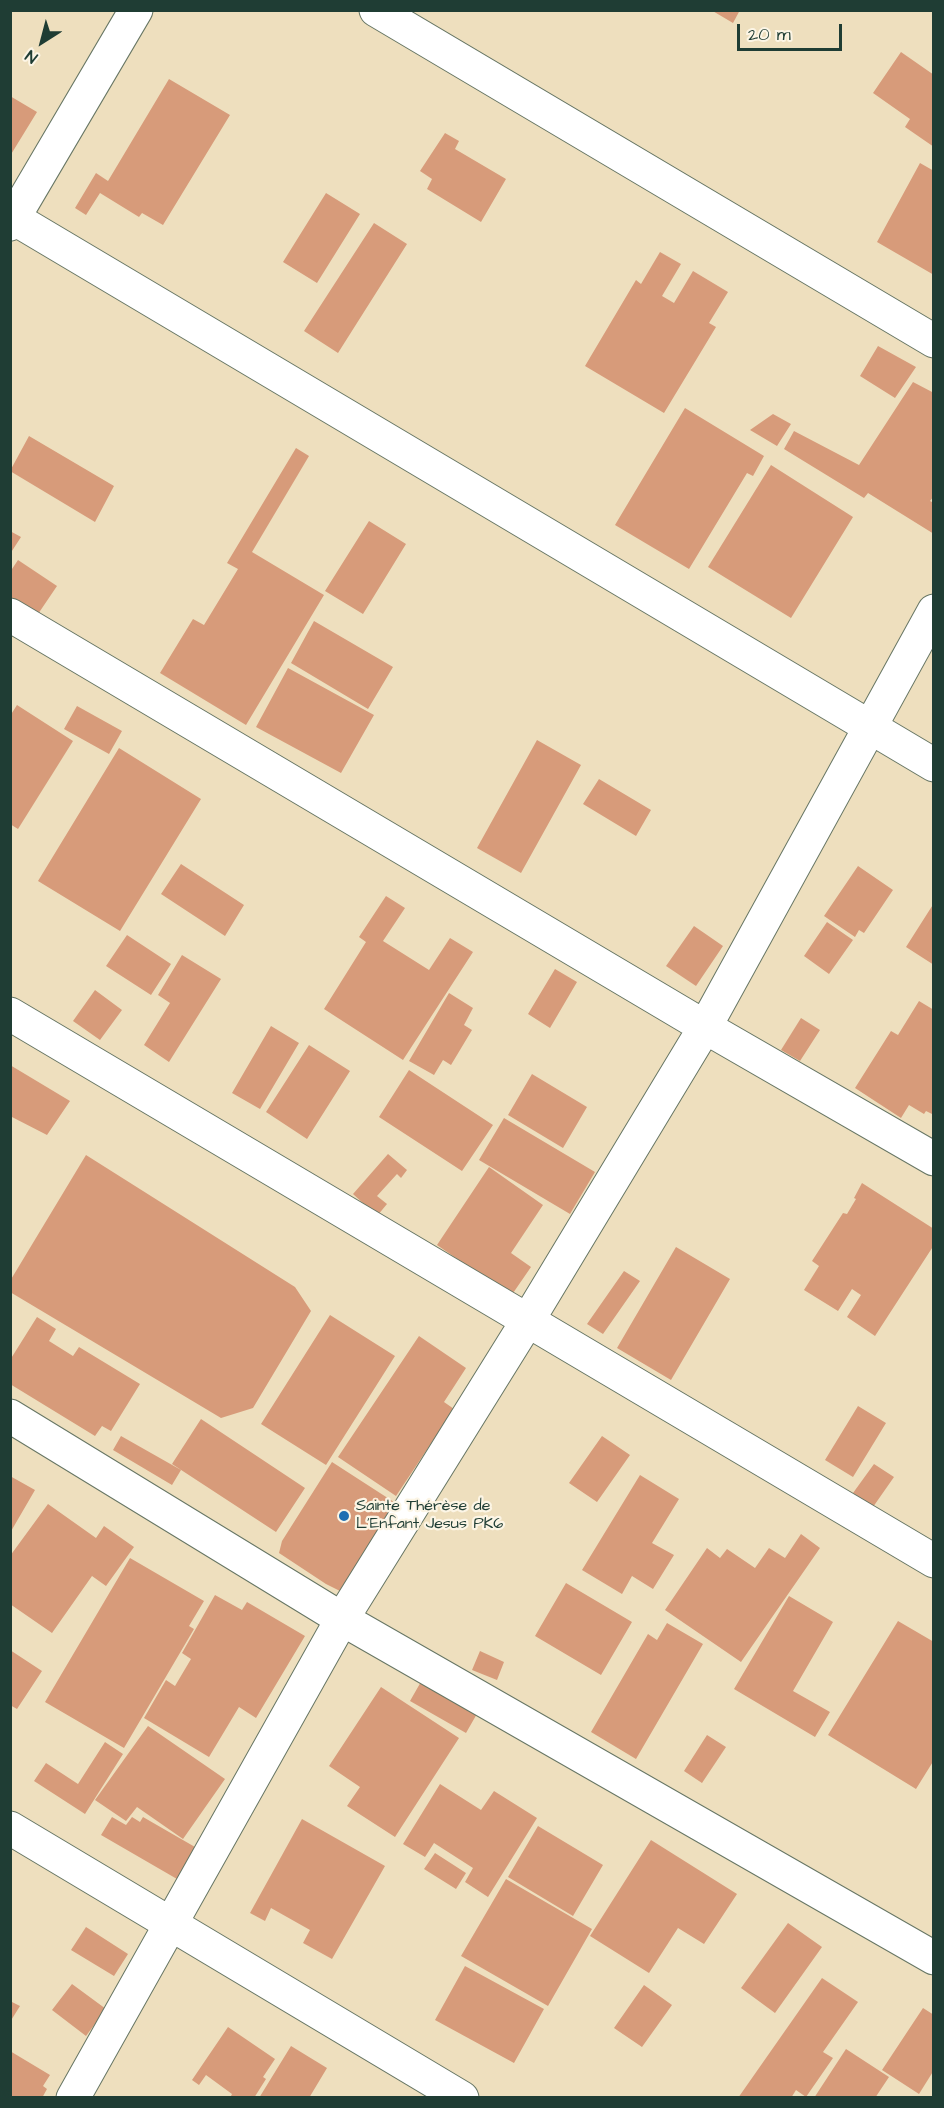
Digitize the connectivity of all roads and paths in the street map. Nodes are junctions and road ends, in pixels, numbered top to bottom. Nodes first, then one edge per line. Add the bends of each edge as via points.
1 (136, 10) edge
2 (376, 10) edge
3 (12, 219) edge
4 (933, 341) edge
5 (933, 611) edge
6 (10, 615) edge
7 (869, 726) junction
8 (933, 765) edge
9 (10, 1014) edge
10 (705, 1027) junction
11 (933, 1159) edge
12 (528, 1320) junction
13 (10, 1416) edge
14 (933, 1561) edge
15 (342, 1619) junction
16 (10, 1828) edge
17 (171, 1922) junction
18 (933, 1958) edge
19 (73, 2097) edge
20 (462, 2097) edge

1 - 3 street
2 - 4 street
3 - 7 street
5 - 7 street
6 - 10 street
7 - 8 street
7 - 10 street
9 - 12 street
10 - 11 street
10 - 12 street
12 - 14 street
12 - 15 street
13 - 15 street
15 - 17 street
15 - 18 street
16 - 17 street
17 - 19 street
17 - 20 street

